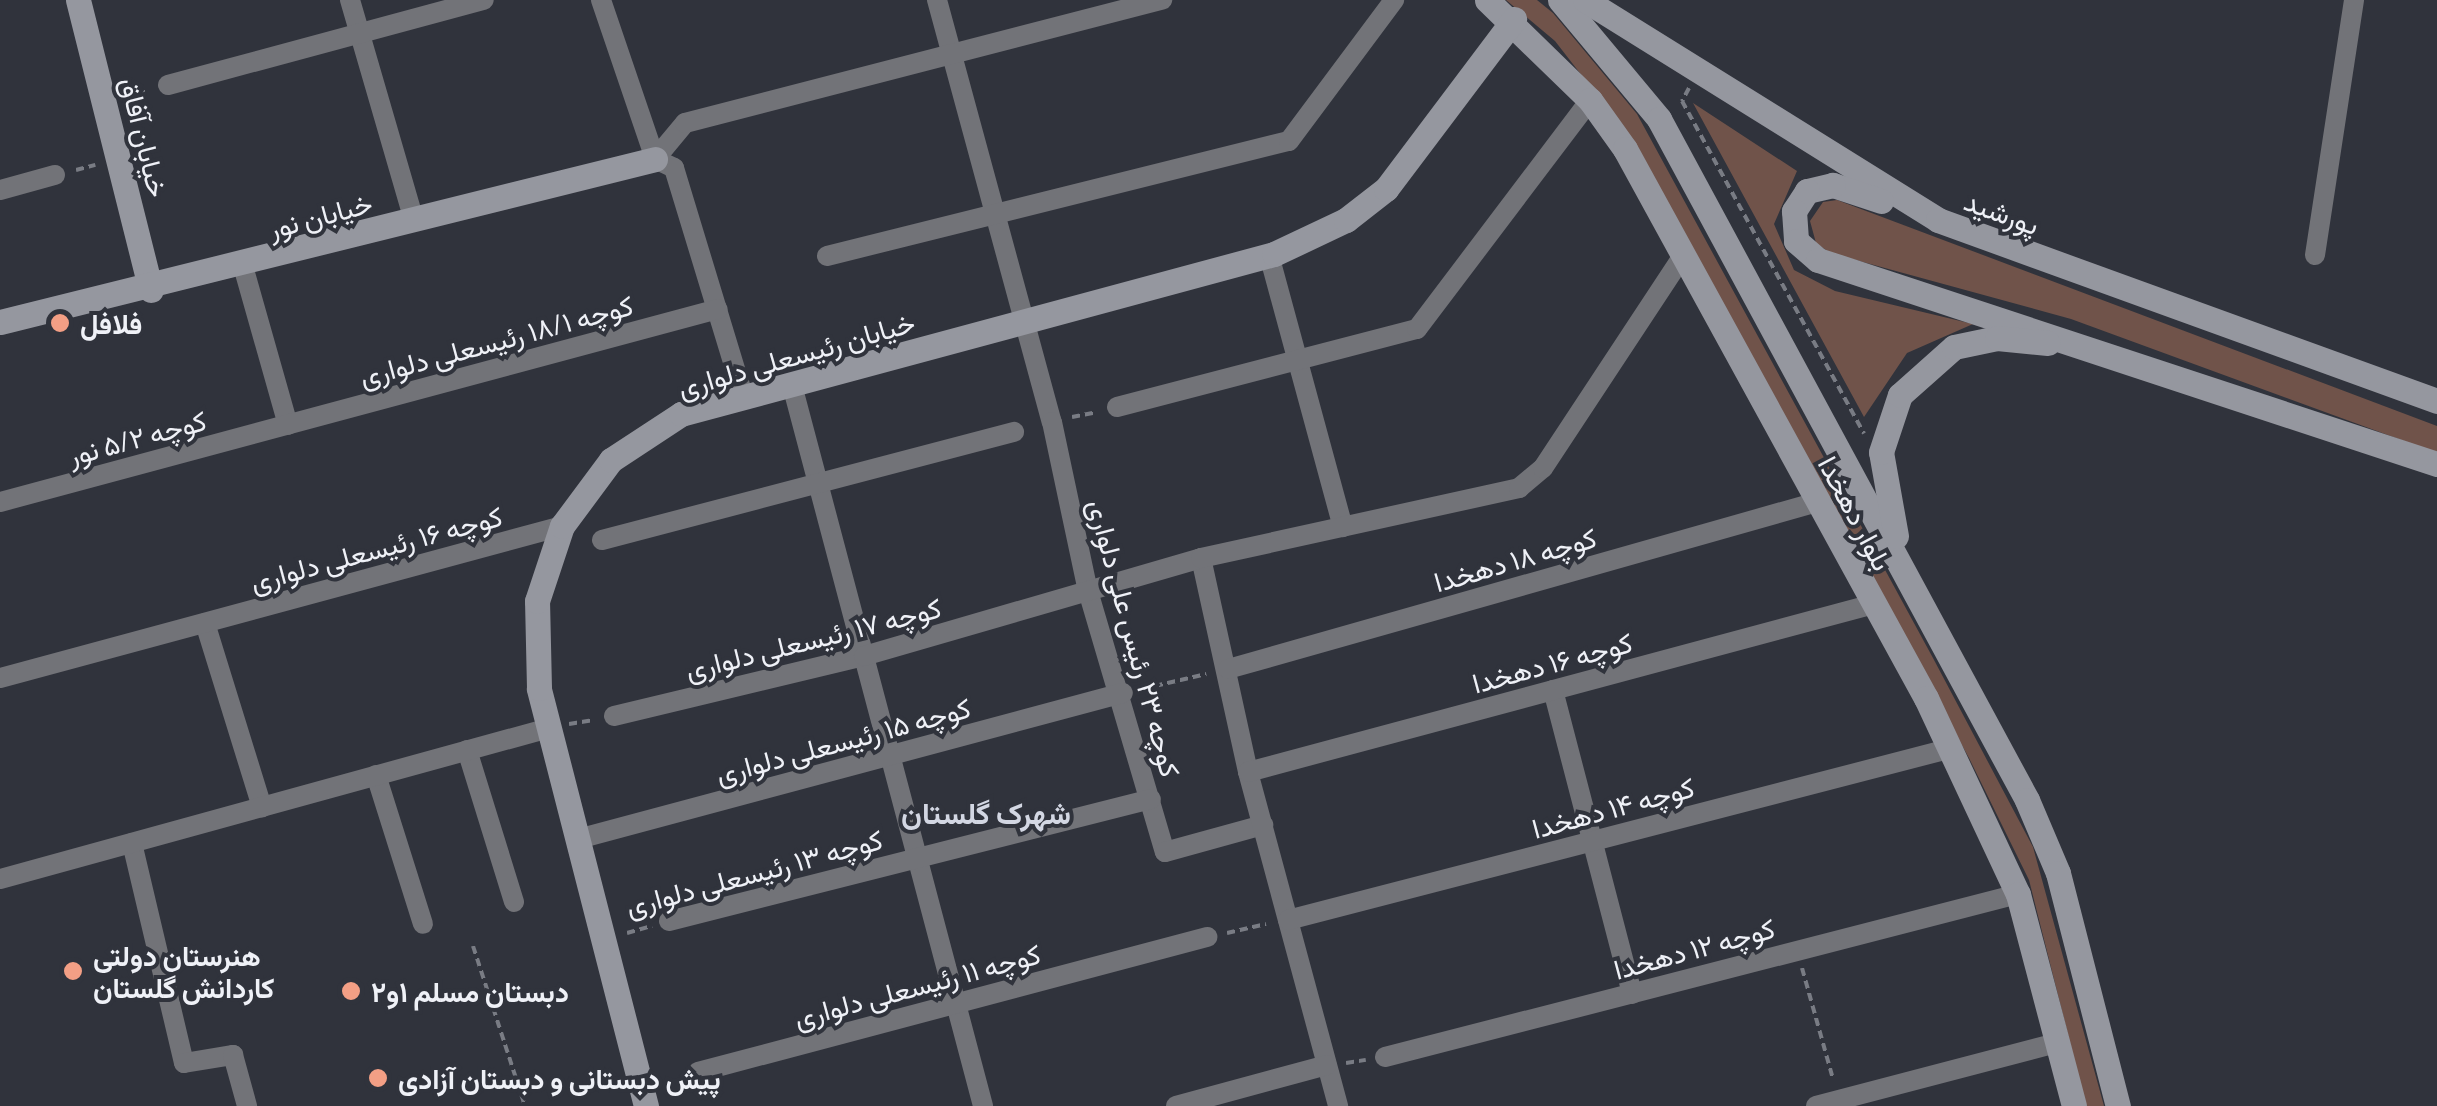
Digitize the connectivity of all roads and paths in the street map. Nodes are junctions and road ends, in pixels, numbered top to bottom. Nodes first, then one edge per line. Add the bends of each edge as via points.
1 (78, 0) edge
2 (350, 0) edge
3 (484, 0) edge
4 (600, 0) edge
5 (937, 0) edge
6 (1162, 0) edge
7 (1394, 0) edge
8 (1488, 0) edge
9 (1560, 0) edge
10 (1585, 0) edge
11 (2354, 0) edge
12 (1514, 19) junction
13 (361, 36) junction
14 (951, 54) junction
15 (168, 85) joint
16 (105, 100) junction
17 (1590, 100) junction
18 (1682, 100) dead end
19 (654, 159) junction
20 (120, 160) junction
21 (55, 175) joint
22 (0, 190) edge
23 (996, 214) junction
24 (1938, 220) junction
25 (414, 222) junction
26 (2315, 255) dead end
27 (828, 256) dead end
28 (1269, 256) junction
29 (1683, 256) junction
30 (244, 266) junction
31 (151, 290) junction
32 (718, 309) junction
33 (1025, 321) junction
34 (0, 322) edge
35 (2112, 356) junction
36 (1299, 360) junction
37 (792, 384) junction
38 (744, 398) junction
39 (2437, 402) edge
40 (1117, 407) joint
41 (1052, 422) junction
42 (288, 424) junction
43 (1014, 432) dead end
44 (1861, 434) dead end
45 (2437, 464) edge
46 (818, 484) junction
47 (0, 502) edge
48 (1816, 502) junction
49 (562, 526) junction
50 (1343, 528) junction
51 (602, 540) dead end
52 (1201, 558) junction
53 (1088, 591) junction
54 (1916, 597) junction
55 (1870, 606) junction
56 (205, 622) junction
57 (864, 656) junction
58 (1228, 668) junction
59 (0, 678) edge
60 (1553, 690) junction
61 (1123, 693) junction
62 (614, 716) joint
63 (549, 728) junction
64 (1952, 748) junction
65 (467, 750) junction
66 (890, 756) junction
67 (1248, 772) junction
68 (376, 775) junction
69 (1151, 799) junction
70 (262, 807) junction
71 (1262, 826) junction
72 (578, 840) junction
73 (1591, 841) junction
74 (132, 843) junction
75 (918, 858) junction
76 (0, 879) edge
77 (2018, 894) junction
78 (514, 902) dead end
79 (1288, 920) junction
80 (669, 921) joint
81 (423, 924) dead end
82 (1208, 937) joint
83 (604, 940) junction
84 (473, 946) dead end
85 (1797, 949) junction
86 (1632, 994) junction
87 (956, 1004) junction
88 (2060, 1042) junction
89 (1386, 1057) joint
90 (1327, 1065) junction
91 (698, 1072) dead end
92 (1839, 1100) junction
93 (643, 1105) edge
94 (247, 1106) edge
95 (525, 1106) edge
96 (984, 1106) edge
97 (1176, 1106) edge
98 (1338, 1106) edge
99 (1816, 1106) edge
100 (2074, 1106) edge
101 (2118, 1106) edge

1 - 16 main road, خیابان آفاق
2 - 13 street
3 - 13 street
4 - 19 street
5 - 14 street, کوچه ۲۳ رئیس علی دلواری
6 - 14 street
7 - 23 street via 1289,141
8 - 12 main road, بلوار دهخدا
9 - 54 main road, بلوار دهخدا via 1658,120
10 - 24 main road, پورشید
11 - 26 street
12 - 17 main road, بلوار دهخدا
12 - 28 main road, خیابان رئیسعلی دلواری via 1386,189 1346,220
13 - 15 street
13 - 25 street
14 - 19 street via 685,123
14 - 23 street, کوچه ۲۳ رئیس علی دلواری
15 - 16 path
16 - 20 main road, خیابان آفاق
17 - 29 main road, بلوار دهخدا
17 - 36 street via 1417,328
18 - 44 path
19 - 25 main road, خیابان نور
19 - 32 street via 674,168
20 - 21 path
20 - 31 main road, خیابان آفاق
21 - 22 street
23 - 27 street
23 - 33 street, کوچه ۲۳ رئیس علی دلواری
24 - 35 main road via 1818,186 1801,197 1793,234 1818,260
24 - 39 main road, پورشید
25 - 30 main road, خیابان نور
28 - 33 main road, خیابان رئیسعلی دلواری
28 - 36 street
29 - 48 main road, بلوار دهخدا
29 - 50 street, کوچه ۱۷ رئیسعلی دلواری via 1543,468 1519,488
30 - 31 main road, خیابان نور
30 - 42 street
31 - 34 main road, خیابان نور
32 - 38 street
32 - 42 street, کوچه ۱۸/۱ رئیسعلی دلواری
33 - 37 main road, خیابان رئیسعلی دلواری
33 - 41 street, کوچه ۲۳ رئیس علی دلواری
35 - 45 main road
35 - 54 main road via 2019,338 1972,341 1939,356 1900,394 1884,431 1881,474
36 - 40 street
36 - 50 street
37 - 38 main road, خیابان رئیسعلی دلواری
37 - 46 street
38 - 49 main road, خیابان رئیسعلی دلواری via 681,414 611,460
40 - 41 path
41 - 53 street, کوچه ۲۳ رئیس علی دلواری
42 - 47 street, کوچه ۵/۲ نور
43 - 46 street
46 - 51 street
46 - 57 street
48 - 55 main road, بلوار دهخدا
48 - 58 street, کوچه ۱۸ دهخدا
49 - 56 street, کوچه ۱۶ رئیسعلی دلواری
49 - 63 main road, خیابان رئیسعلی دلواری via 537,601 539,688
50 - 52 street, کوچه ۱۷ رئیسعلی دلواری
52 - 53 street, کوچه ۱۷ رئیسعلی دلواری
52 - 58 street
53 - 57 street, کوچه ۱۷ رئیسعلی دلواری
53 - 61 street, کوچه ۲۳ رئیس علی دلواری
54 - 101 main road, بلوار دهخدا via 2058,873
55 - 60 street, کوچه ۱۶ دهخدا
55 - 64 main road, بلوار دهخدا
56 - 59 street, کوچه ۱۶ رئیسعلی دلواری
56 - 70 street
57 - 62 street, کوچه ۱۷ رئیسعلی دلواری
57 - 66 street
58 - 61 path
58 - 67 street
60 - 67 street, کوچه ۱۶ دهخدا
60 - 73 street
61 - 66 street, کوچه ۱۵ رئیسعلی دلواری
61 - 69 street, کوچه ۲۳ رئیس علی دلواری
62 - 63 path
63 - 65 street
63 - 72 main road, خیابان رئیسعلی دلواری
64 - 73 street, کوچه ۱۴ دهخدا
64 - 77 main road, بلوار دهخدا
65 - 68 street
65 - 78 street
66 - 72 street, کوچه ۱۵ رئیسعلی دلواری
66 - 75 street
67 - 71 street
68 - 70 street
68 - 81 street
69 - 71 street, کوچه ۲۳ رئیس علی دلواری via 1165,852
69 - 75 street, کوچه ۱۳ رئیسعلی دلواری
70 - 74 street
71 - 79 street
72 - 83 main road, خیابان رئیسعلی دلواری
73 - 79 street, کوچه ۱۴ دهخدا
73 - 86 street
74 - 76 street
74 - 94 street via 184,1064 233,1055
75 - 80 street, کوچه ۱۳ رئیسعلی دلواری
75 - 87 street
77 - 85 street, کوچه ۱۲ دهخدا
77 - 88 main road, بلوار دهخدا
79 - 82 path
79 - 90 street
80 - 83 path, کوچه ۱۳ رئیسعلی دلواری
82 - 87 street, کوچه ۱۱ رئیسعلی دلواری
83 - 93 main road, خیابان رئیسعلی دلواری
84 - 95 path
85 - 86 street, کوچه ۱۲ دهخدا
85 - 92 path
86 - 89 street, کوچه ۱۲ دهخدا
87 - 91 street, کوچه ۱۱ رئیسعلی دلواری
87 - 96 street
88 - 92 street
88 - 100 main road, بلوار دهخدا
89 - 90 path
90 - 97 street
90 - 98 street
92 - 99 street

